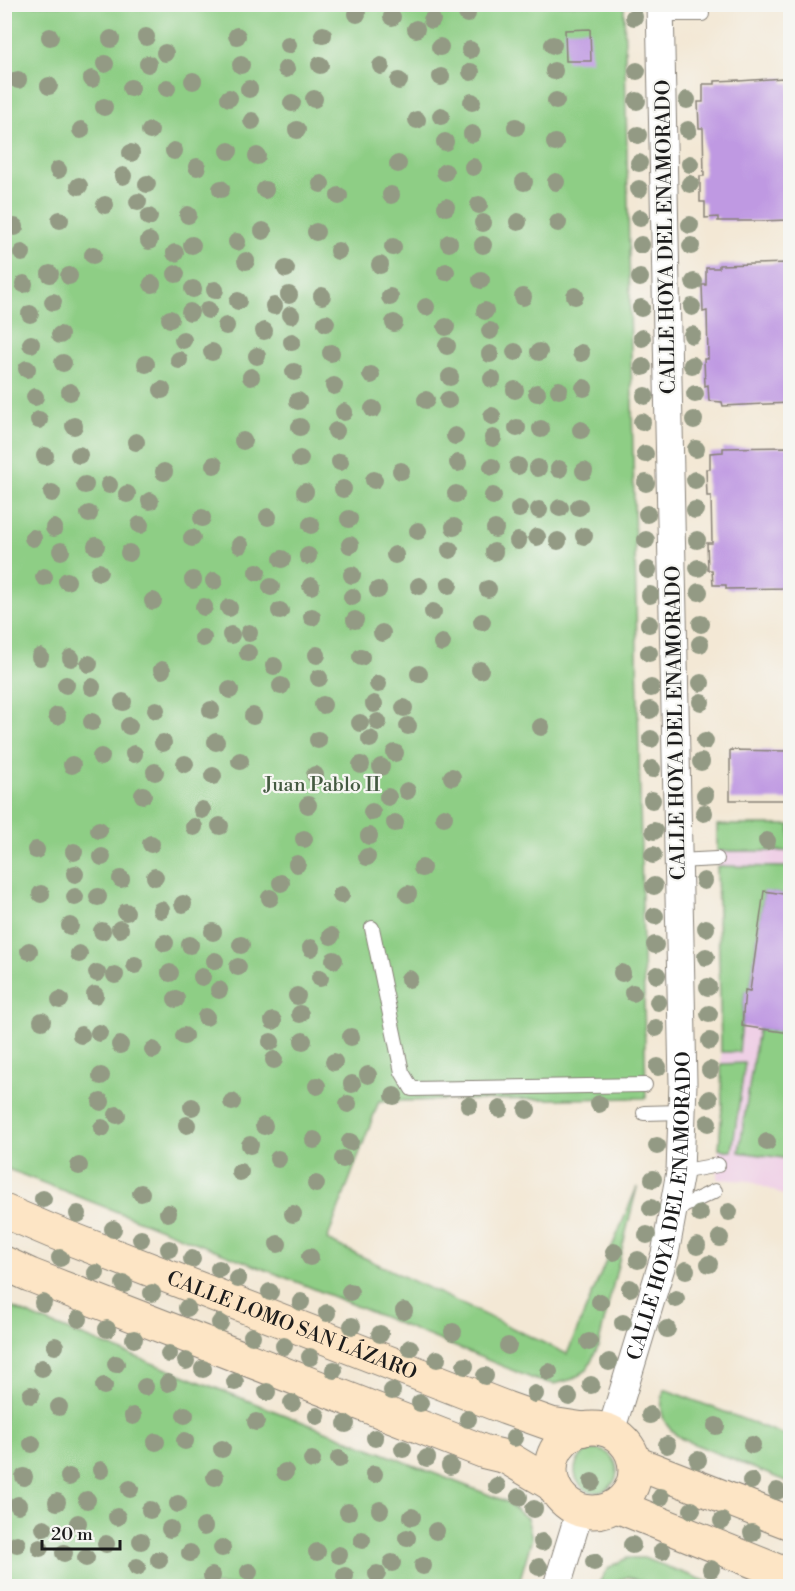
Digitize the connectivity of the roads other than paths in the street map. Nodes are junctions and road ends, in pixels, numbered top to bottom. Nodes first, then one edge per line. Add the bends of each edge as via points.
1 (660, 9) edge
2 (702, 14) dead end
3 (717, 859) dead end
4 (678, 861) junction
5 (372, 928) dead end
6 (645, 1085) dead end
7 (682, 1112) junction
8 (644, 1113) dead end
9 (718, 1165) dead end
10 (680, 1172) junction
11 (715, 1191) dead end
12 (4, 1211) edge
13 (673, 1211) junction
14 (4, 1263) edge
15 (597, 1430) junction
16 (636, 1463) junction
17 (554, 1485) junction
18 (617, 1506) junction
19 (580, 1510) junction
20 (790, 1523) edge
21 (790, 1576) edge
22 (557, 1587) edge

1 - 2 lane
1 - 4 street, CALLE HOYA DEL ENAMORADO
3 - 4 lane
4 - 7 street, CALLE HOYA DEL ENAMORADO
5 - 6 lane via 402,1072 412,1089
7 - 8 lane
7 - 10 street, CALLE HOYA DEL ENAMORADO
9 - 10 lane
10 - 13 street, CALLE HOYA DEL ENAMORADO
11 - 13 lane
12 - 15 street, CALLE LOMO SAN LÁZARO via 506,1408 551,1424
13 - 15 street, CALLE HOYA DEL ENAMORADO via 665,1254
14 - 17 street via 506,1457
15 - 16 street via 623,1439
15 - 17 street via 571,1434 560,1444 553,1456
16 - 18 street via 635,1479
16 - 20 street
17 - 19 street via 568,1504
18 - 19 street via 592,1513
18 - 21 street
19 - 22 street

